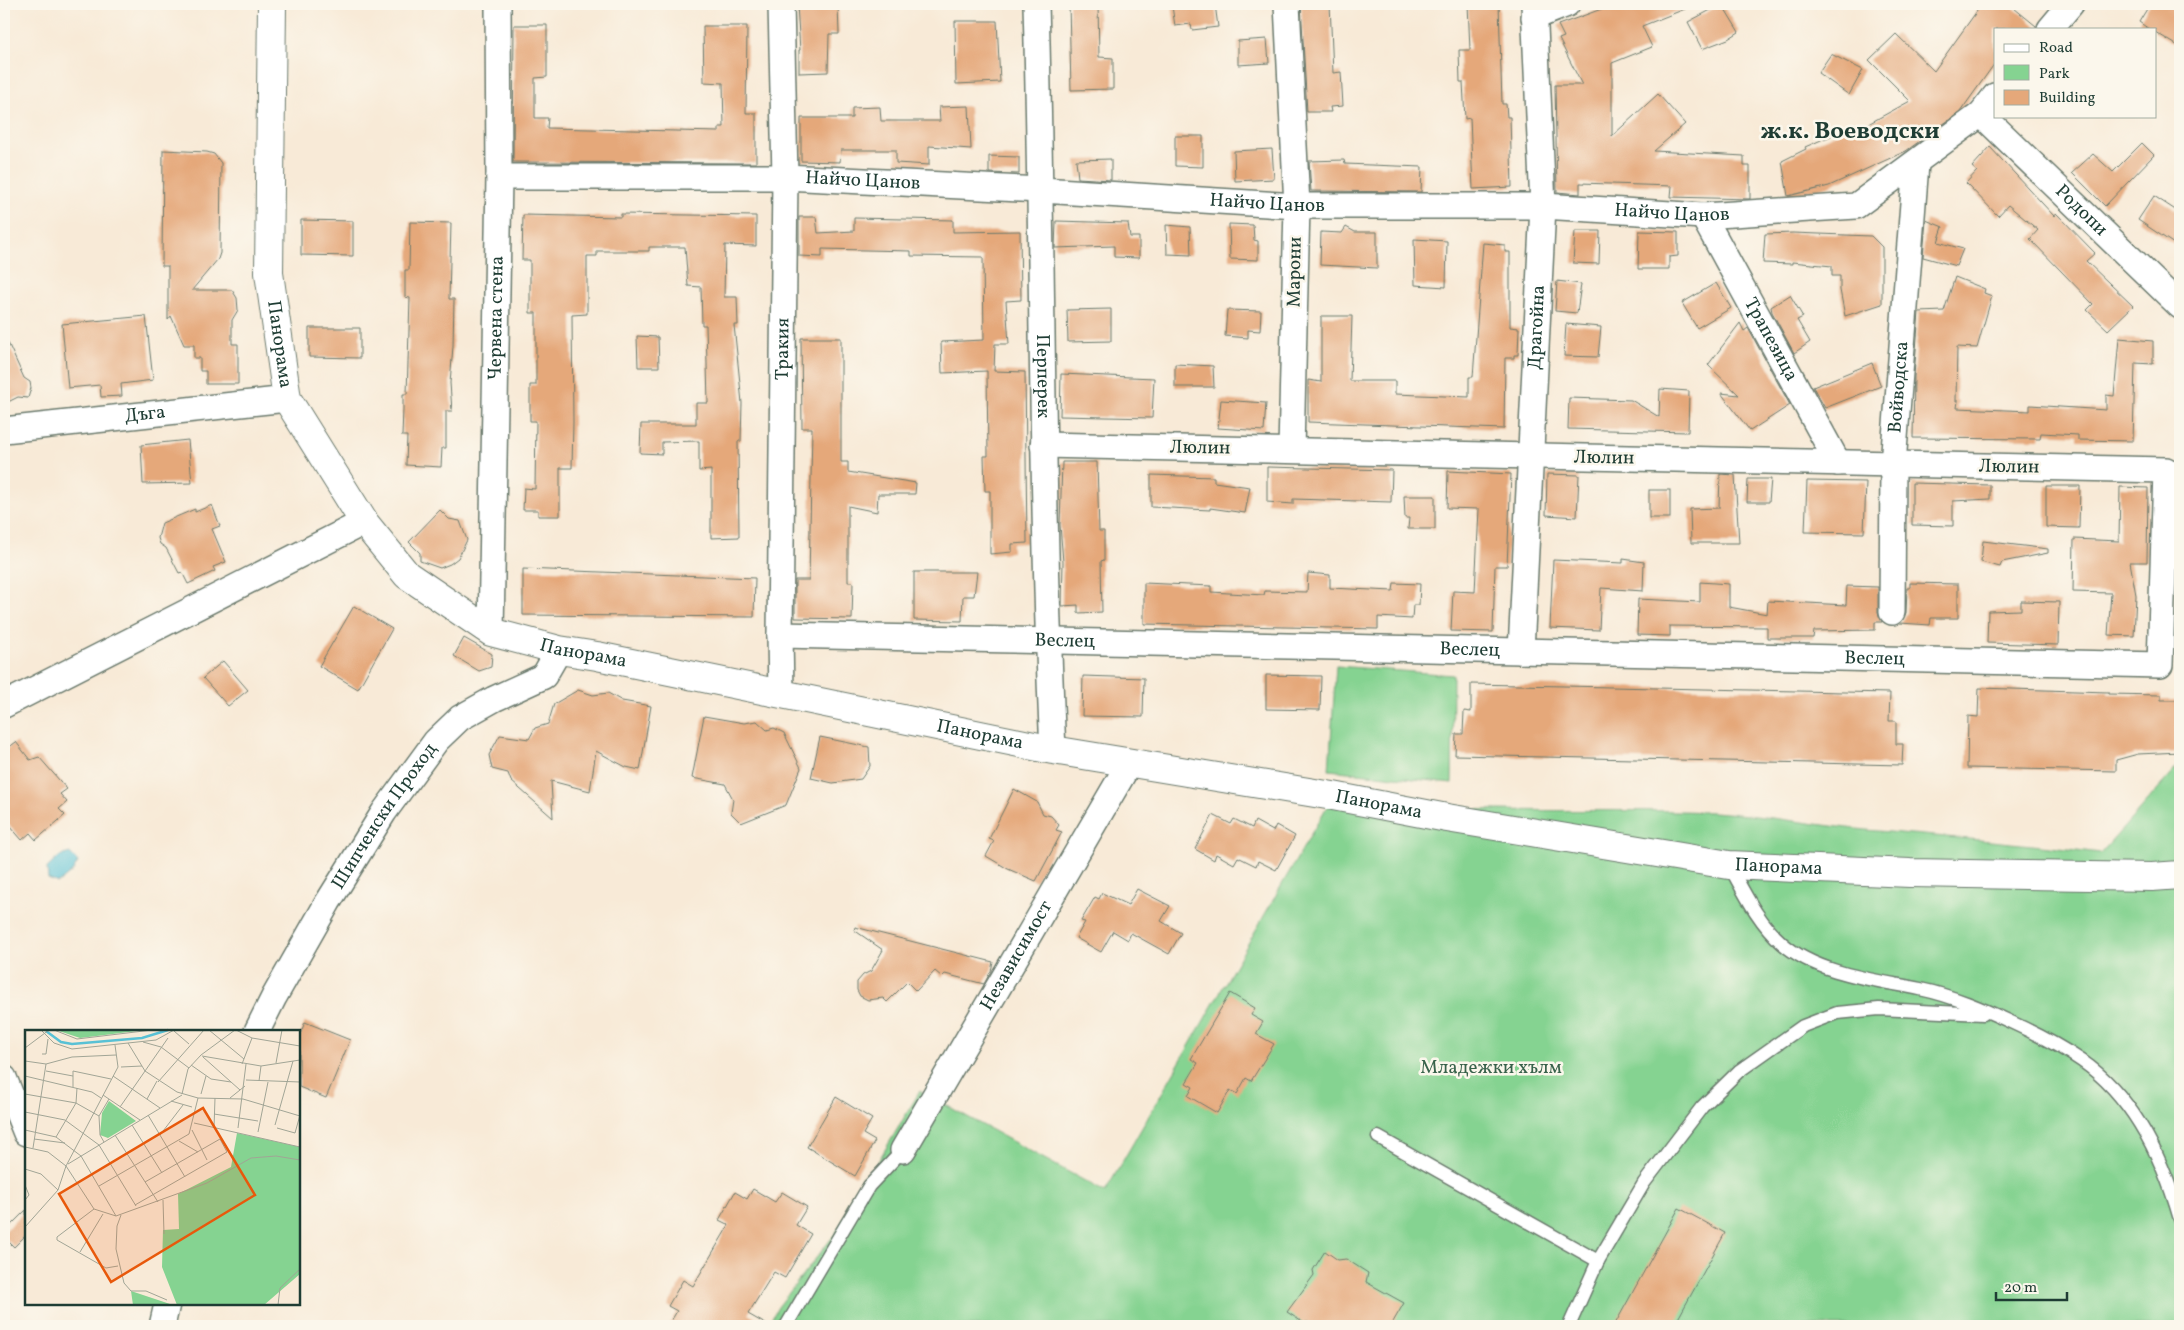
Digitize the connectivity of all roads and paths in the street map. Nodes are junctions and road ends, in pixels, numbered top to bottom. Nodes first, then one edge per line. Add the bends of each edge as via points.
1 (272, 4) edge
2 (498, 4) edge
3 (781, 4) edge
4 (1036, 4) edge
5 (1287, 4) edge
6 (1567, 4) edge
7 (2070, 4) edge
8 (1534, 10) edge
9 (2051, 28) edge
10 (1988, 105) edge
11 (2001, 118) edge
12 (1916, 164) junction
13 (499, 177) junction
14 (785, 177) junction
15 (1041, 190) junction
16 (1297, 206) junction
17 (1543, 206) junction
18 (1704, 216) junction
19 (2178, 300) edge
20 (287, 399) junction
21 (4, 430) edge
22 (1043, 445) junction
23 (1291, 450) junction
24 (1530, 456) junction
25 (1838, 463) junction
26 (1893, 464) junction
27 (364, 522) junction
28 (1892, 612) dead end
29 (491, 632) junction
30 (780, 635) junction
31 (1048, 641) junction
32 (560, 650) junction
33 (1521, 651) junction
34 (2160, 665) joint
35 (781, 694) junction
36 (4, 705) edge
37 (1053, 750) junction
38 (1130, 762) junction
39 (1729, 865) junction
40 (2180, 875) edge
41 (1995, 1015) junction
42 (258, 1030) edge
43 (4, 1078) edge
44 (25, 1130) edge
45 (1378, 1137) dead end
46 (903, 1150) joint
47 (2180, 1219) edge
48 (1598, 1261) junction
49 (167, 1305) edge
50 (162, 1326) edge
51 (786, 1326) edge
52 (1569, 1326) edge

1 - 20 street, Панорама via 268,273
2 - 13 street, Червена стена
3 - 14 street, Тракия
4 - 15 street, Перперек
5 - 16 street, Марони
6 - 8 street
7 - 9 street
8 - 17 street, Драгойна
10 - 12 street, Найчо Цанов
11 - 19 street, Родопи
12 - 18 street, Найчо Цанов via 1856,206
12 - 26 street, Войводска
13 - 14 street, Найчо Цанов
13 - 29 street, Червена стена
14 - 15 street, Найчо Цанов
14 - 30 street, Тракия
15 - 16 street, Найчо Цанов
15 - 22 street, Перперек
16 - 17 street, Найчо Цанов
16 - 23 street, Марони
17 - 18 street, Найчо Цанов
17 - 24 street, Драгойна
18 - 25 street, Трапезица
20 - 21 street, Дъга
20 - 27 street, Панорама
22 - 23 street, Люлин
22 - 31 street, Перперек
23 - 24 street, Люлин
24 - 25 street, Люлин
24 - 33 street, Драгойна
25 - 26 street, Люлин
26 - 28 street, Войводска
26 - 34 street, Люлин via 2166,470
27 - 29 street, Панорама via 407,575
27 - 36 street
29 - 32 street, Панорама
30 - 31 street, Веслец
30 - 35 street, Тракия
31 - 33 street, Веслец
31 - 37 street, Перперек
32 - 35 street, Панорама
32 - 42 street, Шипченски Проход via 544,676 460,718 436,742 378,820 328,902
33 - 34 street, Веслец
35 - 37 street, Панорама
37 - 38 street, Панорама
38 - 39 street, Панорама
38 - 46 street, Независимост
39 - 40 street, Панорама via 1910,873
39 - 41 lane via 1756,913 1782,944 1817,965 1947,995
41 - 47 lane via 2050,1041 2084,1062 2119,1094 2144,1130 2169,1180
41 - 48 lane via 1879,1009 1837,1013 1803,1026 1739,1071 1702,1107 1644,1183
43 - 44 street
45 - 48 lane
46 - 51 lane via 869,1186
48 - 52 lane
49 - 50 street

